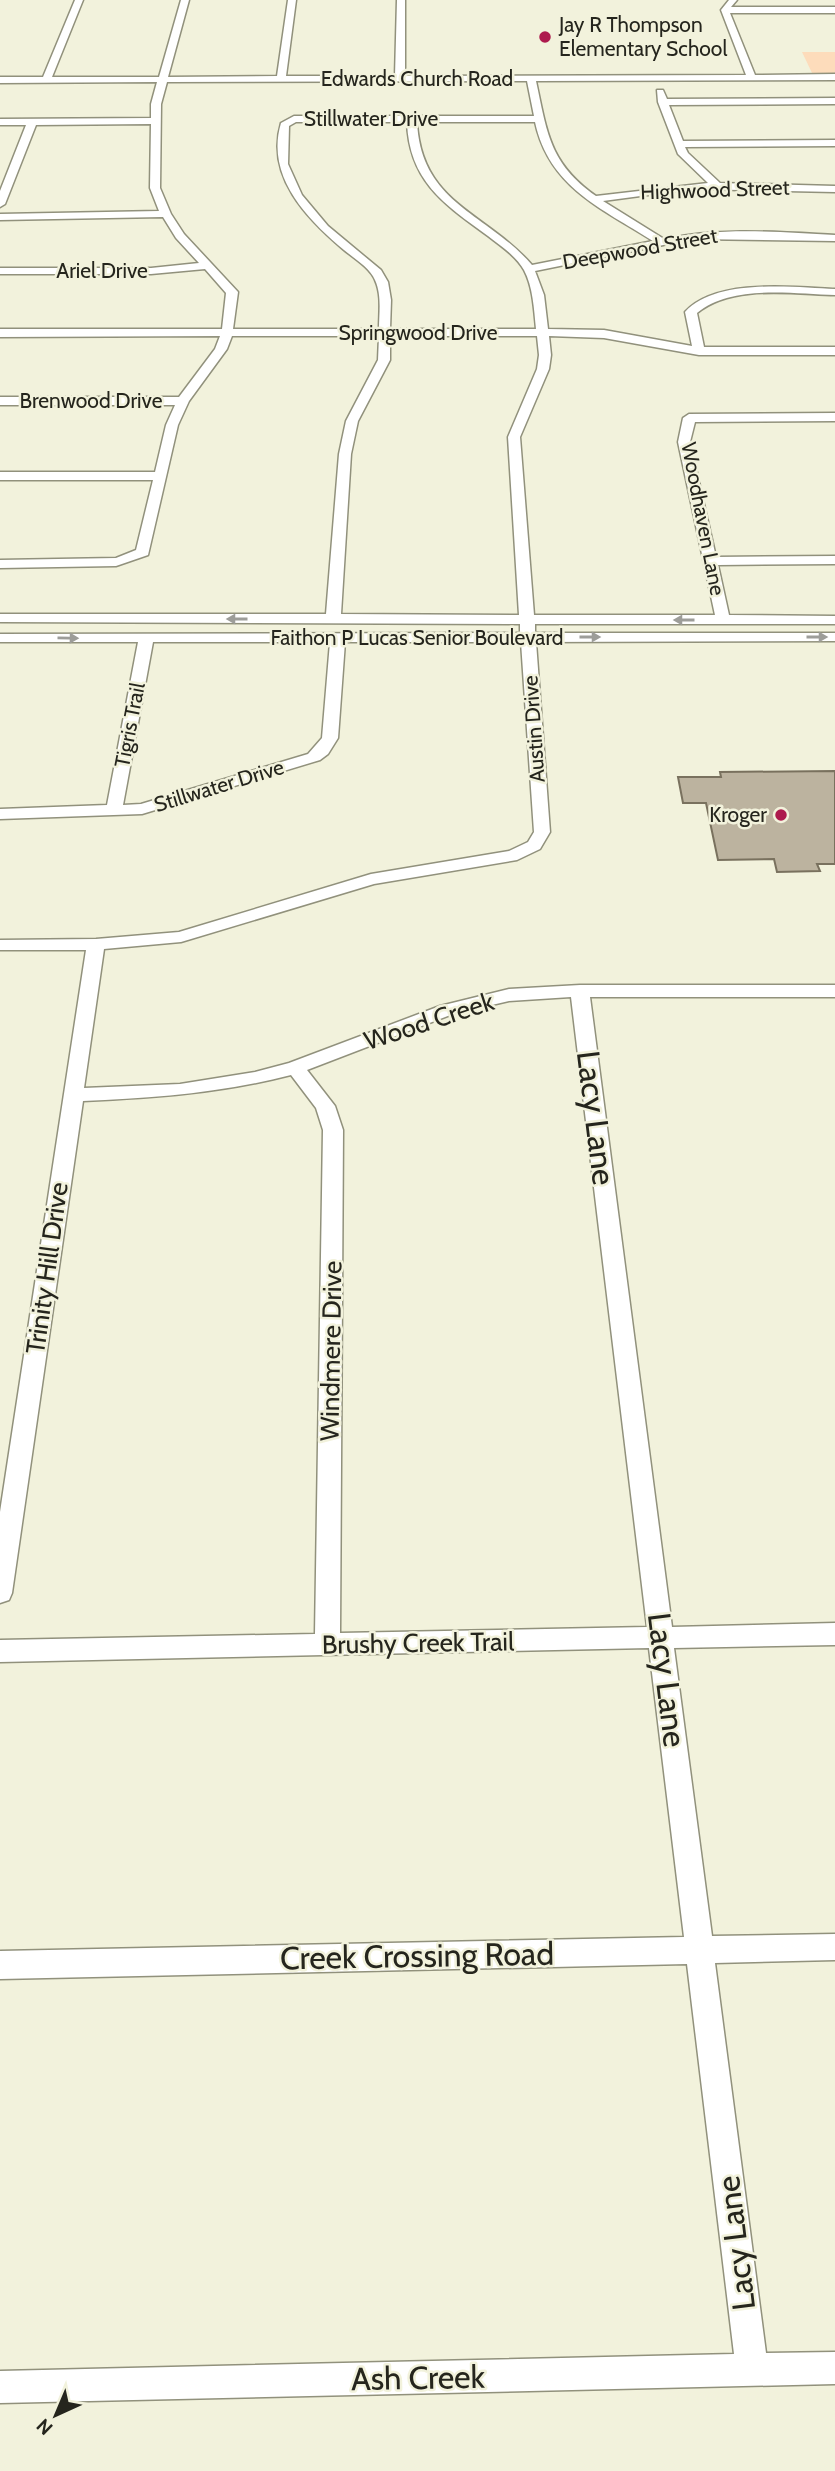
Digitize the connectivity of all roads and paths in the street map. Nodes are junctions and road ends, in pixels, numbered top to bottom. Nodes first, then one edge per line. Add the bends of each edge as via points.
1 (79, 0) edge
2 (186, 0) edge
3 (292, 0) edge
4 (401, 0) edge
5 (733, 0) edge
6 (725, 10) junction
7 (835, 10) edge
8 (751, 77) junction
9 (835, 77) edge
10 (531, 78) junction
11 (655, 78) junction
12 (281, 79) junction
13 (400, 79) junction
14 (0, 80) edge
15 (46, 80) junction
16 (163, 80) junction
17 (663, 102) junction
18 (835, 102) edge
19 (412, 119) junction
20 (540, 119) junction
21 (156, 121) junction
22 (0, 122) edge
23 (32, 122) junction
24 (835, 143) edge
25 (678, 144) junction
26 (717, 186) junction
27 (835, 189) edge
28 (596, 199) junction
29 (0, 204) edge
30 (166, 214) junction
31 (0, 217) edge
32 (835, 238) edge
33 (662, 242) junction
34 (205, 266) junction
35 (529, 269) junction
36 (0, 271) edge
37 (835, 292) edge
38 (0, 332) edge
39 (227, 333) junction
40 (386, 333) junction
41 (542, 333) junction
42 (699, 351) junction
43 (835, 351) edge
44 (0, 401) edge
45 (183, 401) junction
46 (835, 417) edge
47 (160, 476) junction
48 (0, 477) edge
49 (835, 560) edge
50 (710, 561) junction
51 (0, 564) edge
52 (0, 618) edge
53 (333, 620) junction
54 (723, 620) junction
55 (777, 620) junction
56 (835, 620) edge
57 (526, 621) junction
58 (781, 637) junction
59 (835, 637) edge
60 (0, 638) edge
61 (527, 638) junction
62 (146, 639) junction
63 (338, 639) junction
64 (114, 811) junction
65 (0, 814) edge
66 (96, 944) junction
67 (0, 945) edge
68 (580, 991) junction
69 (835, 991) edge
70 (296, 1068) junction
71 (72, 1095) junction
72 (0, 1593) edge
73 (835, 1634) edge
74 (662, 1637) junction
75 (327, 1645) junction
76 (0, 1651) edge
77 (835, 1947) edge
78 (700, 1950) junction
79 (0, 1965) edge
80 (835, 2368) edge
81 (752, 2371) junction
82 (0, 2387) edge

1 - 15 street
2 - 16 street
3 - 12 street
4 - 13 street
5 - 6 street
6 - 7 street
6 - 8 street
8 - 9 street, Edwards Church Road
8 - 11 street, Edwards Church Road
10 - 11 street, Edwards Church Road
10 - 13 street, Edwards Church Road
10 - 20 street
11 - 17 street
12 - 13 street, Edwards Church Road
12 - 16 street, Edwards Church Road
14 - 15 street, Edwards Church Road
15 - 16 street, Edwards Church Road
16 - 21 street
17 - 18 street
17 - 25 street
19 - 20 street, Stillwater Drive
19 - 35 street, Austin Drive via 422,170 446,200 510,248
19 - 40 street, Stillwater Drive via 294,119 284,125 283,164 297,197 324,228 375,270 382,282
20 - 28 street via 552,159
21 - 23 street
21 - 30 street via 155,188
22 - 23 street
23 - 29 street
24 - 25 street
25 - 26 street via 682,154
26 - 27 street, Highwood Street
26 - 28 street, Highwood Street
28 - 33 street
30 - 31 street
30 - 34 street
32 - 33 street, Deepwood Street via 717,234
33 - 35 street, Deepwood Street
34 - 36 street, Ariel Drive via 151,271
34 - 39 street via 232,292
35 - 41 street, Austin Drive via 538,295
37 - 42 street via 763,290 702,303 691,312
38 - 39 street, Springwood Drive
39 - 40 street, Springwood Drive
39 - 45 street via 221,349
40 - 41 street, Springwood Drive
40 - 53 street, Stillwater Drive via 384,360 352,421 345,454
41 - 42 street, Springwood Drive via 604,334
41 - 57 street, Austin Drive via 543,369 514,437
42 - 43 street, Springwood Drive
44 - 45 street, Brenwood Drive
45 - 47 street
46 - 50 street, Woodhaven Lane via 689,418 684,443
47 - 48 street
47 - 51 street via 145,547 137,556 116,562
49 - 50 street
50 - 54 street, Woodhaven Lane
53 -> 52 street, Faithon P Lucas Senior Boulevard
53 - 57 street, Faithon P Lucas Senior Boulevard
54 - 55 street, Faithon P Lucas Senior Boulevard
54 -> 57 street, Faithon P Lucas Senior Boulevard
55 - 56 street, Faithon P Lucas Senior Boulevard
55 - 58 street
57 - 61 street, Austin Drive
58 -> 59 street, Faithon P Lucas Senior Boulevard
61 -> 58 street, Faithon P Lucas Senior Boulevard
60 -> 62 street, Faithon P Lucas Senior Boulevard
61 - 63 street, Faithon P Lucas Senior Boulevard
61 - 66 street, Austin Drive via 542,832 533,846 511,856 371,879 181,937
62 - 63 street, Faithon P Lucas Senior Boulevard
62 - 64 street, Tigris Trail
63 - 64 street, Stillwater Drive via 330,738 322,751 298,763 154,806
64 - 65 street, Stillwater Drive
66 - 67 street, Austin Drive
66 - 71 street, Trinity Hill Drive
68 - 69 street, Wood Creek
68 - 70 street, Wood Creek via 527,993 447,1010
68 - 74 street, Lacy Lane
70 - 71 street, Wood Creek via 180,1090
70 - 75 street, Windmere Drive via 325,1106 333,1130
71 - 72 street, Trinity Hill Drive
73 - 74 street, Brushy Creek Trail
74 - 75 street, Brushy Creek Trail
74 - 78 street, Lacy Lane
75 - 76 street, Brushy Creek Trail
77 - 78 street, Creek Crossing Road
78 - 79 street, Creek Crossing Road
78 - 81 street, Lacy Lane
80 - 81 street, Ash Creek
81 - 82 street, Ash Creek

